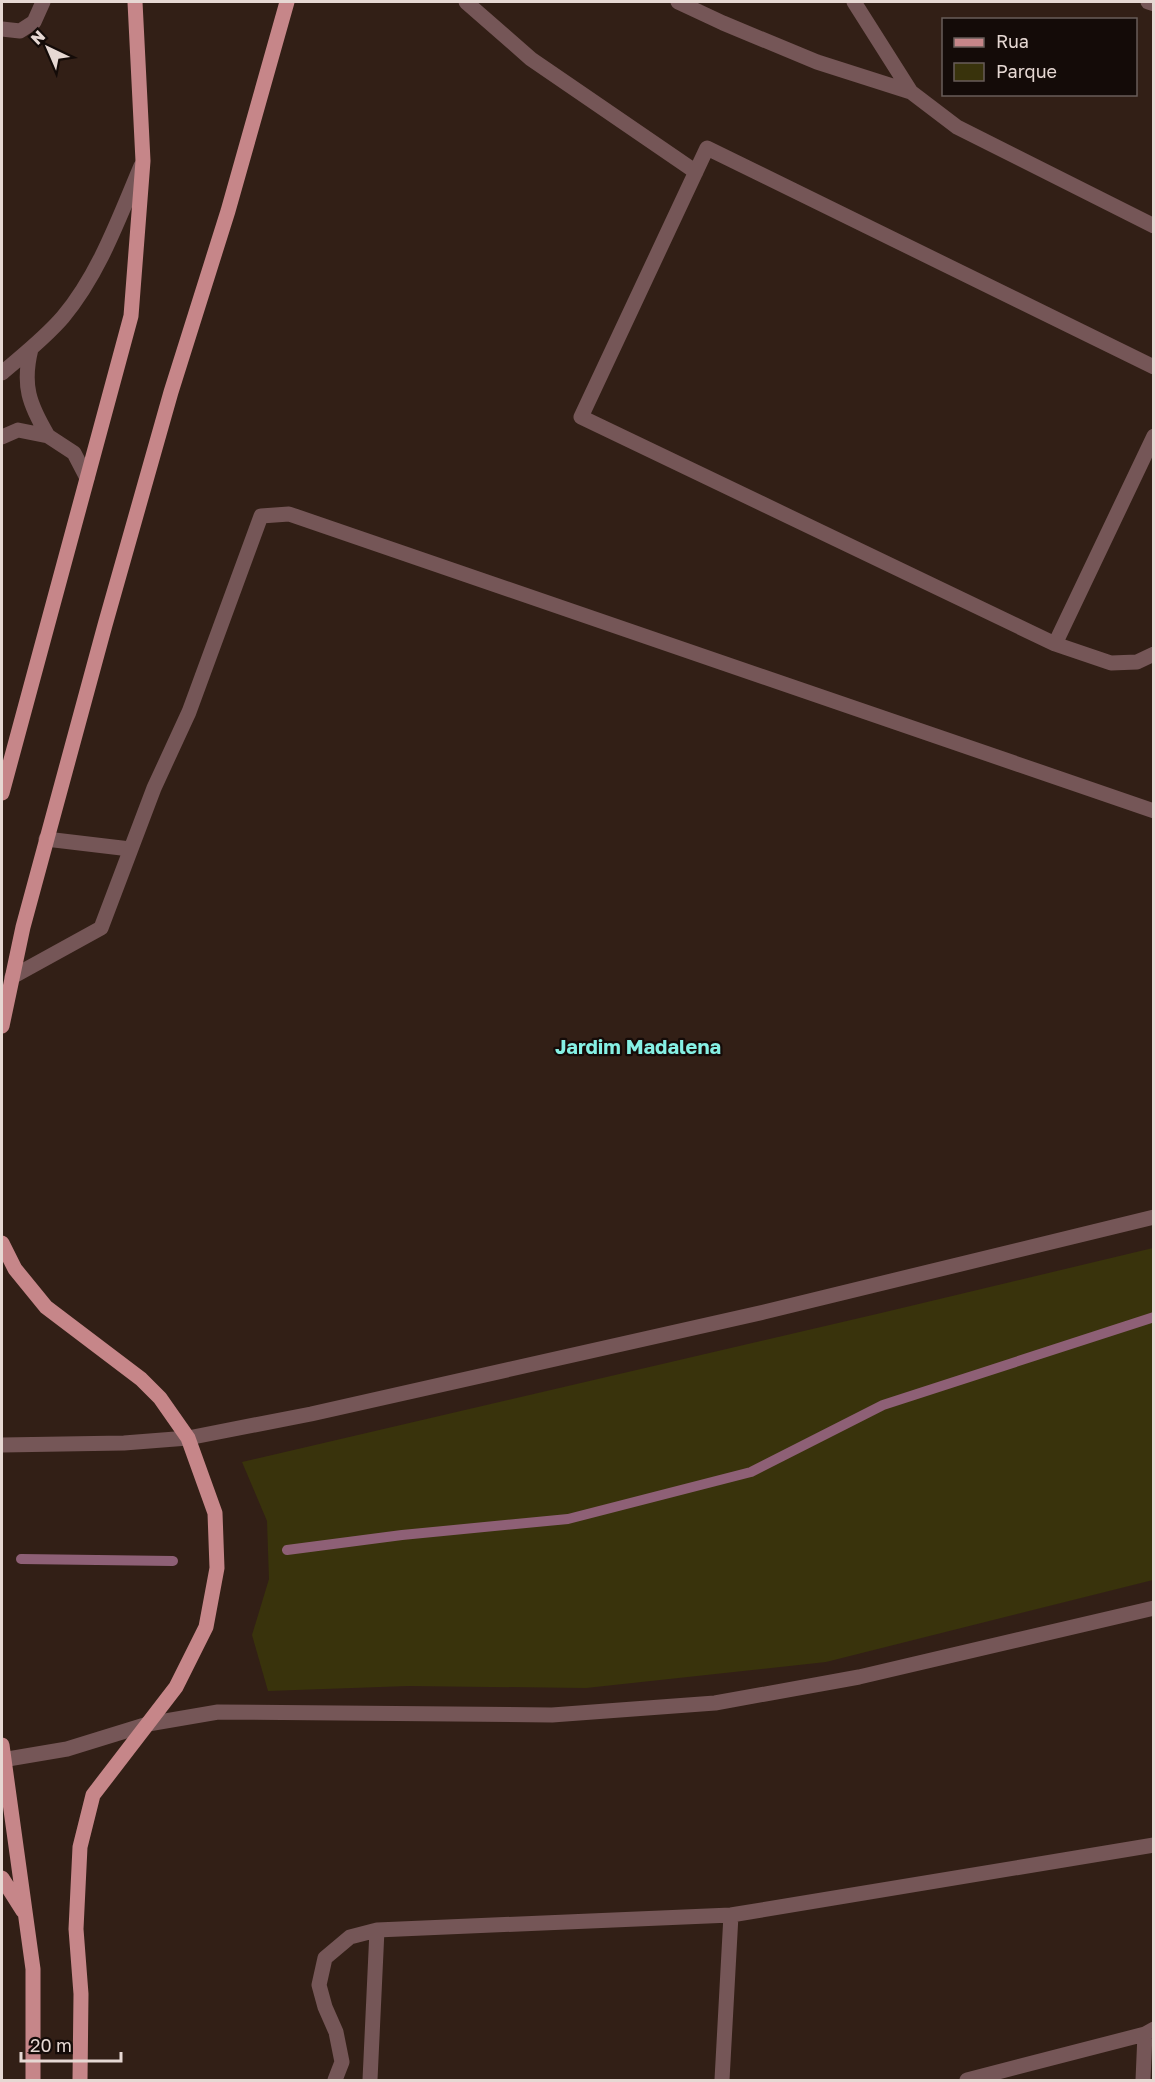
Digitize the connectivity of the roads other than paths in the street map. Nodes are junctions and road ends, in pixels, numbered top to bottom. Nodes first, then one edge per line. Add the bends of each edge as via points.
1 (43, 2) edge
2 (135, 2) edge
3 (287, 2) edge
4 (466, 2) edge
5 (678, 2) edge
6 (854, 2) edge
7 (1148, 2) edge
8 (1154, 4) edge
9 (2, 29) edge
10 (911, 92) junction
11 (143, 161) junction
12 (696, 172) junction
13 (1154, 226) edge
14 (31, 349) junction
15 (1154, 367) edge
16 (2, 373) edge
17 (48, 436) junction
18 (1154, 436) edge
19 (2, 437) edge
20 (87, 478) junction
21 (1055, 644) junction
22 (1154, 654) edge
23 (2, 793) edge
24 (1154, 811) edge
25 (46, 839) junction
26 (130, 849) junction
27 (12, 977) junction
28 (2, 1026) edge
29 (1154, 1217) edge
30 (2, 1243) edge
31 (188, 1438) junction
32 (2, 1445) edge
33 (1154, 1608) edge
34 (148, 1724) junction
35 (2, 1755) edge
36 (1154, 1845) edge
37 (2, 1878) edge
38 (731, 1915) junction
39 (26, 1916) junction
40 (376, 1930) junction
41 (1149, 2032) edge
42 (33, 2080) edge
43 (80, 2080) edge
44 (335, 2080) edge
45 (370, 2080) edge
46 (722, 2080) edge
47 (967, 2080) edge
48 (1143, 2080) edge

1 - 9 street via 34,22 20,31
2 - 11 main road
3 - 25 main road via 228,211 171,392
4 - 12 street via 531,59
5 - 10 street via 817,62
6 - 10 street
7 - 8 street
10 - 13 street via 957,128
11 - 14 street via 110,240 83,290
11 - 20 main road via 131,316
12 - 15 street via 707,148
12 - 21 street via 581,417
14 - 16 street
14 - 17 street via 27,388 33,412
17 - 19 street via 18,430
17 - 20 street via 74,453
18 - 21 street
20 - 23 main road
21 - 22 street via 1111,663 1137,662
24 - 26 street via 289,514 261,516 189,712
25 - 26 street
25 - 27 main road
26 - 27 street via 101,928
27 - 28 main road
29 - 31 street via 764,1312
30 - 31 main road via 15,1269 46,1307 141,1379 160,1398
31 - 32 street
31 - 34 main road via 215,1513 217,1568 206,1628 176,1687
33 - 34 street via 859,1677 715,1703 552,1715 218,1712
34 - 35 street via 67,1749
34 - 43 main road via 93,1796 80,1846 76,1929 81,1994
35 - 39 main road
36 - 38 street
37 - 39 main road
38 - 40 street
38 - 46 street
39 - 42 main road via 33,1969
40 - 44 street via 350,1937 325,1958 319,1984 342,2062
40 - 45 street
41 - 47 street
41 - 48 street

